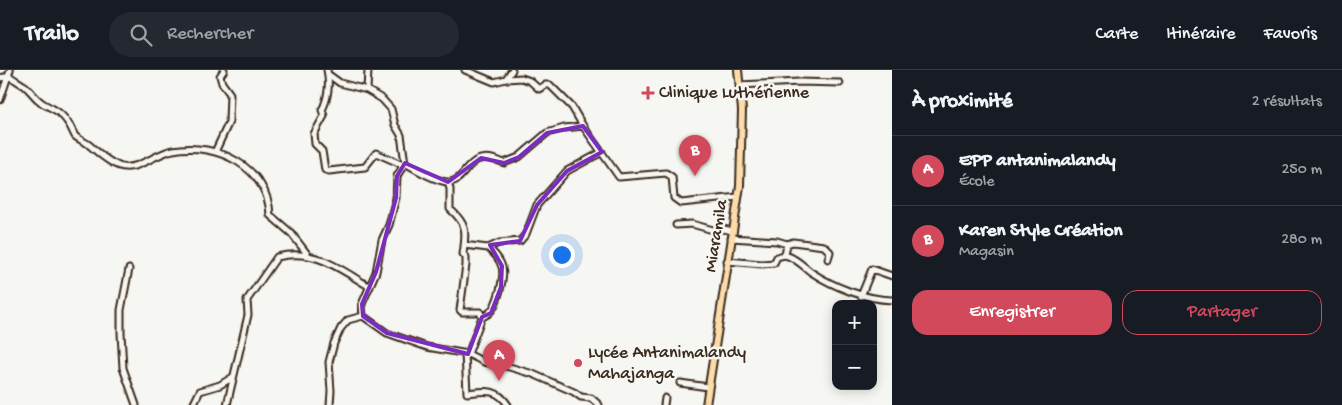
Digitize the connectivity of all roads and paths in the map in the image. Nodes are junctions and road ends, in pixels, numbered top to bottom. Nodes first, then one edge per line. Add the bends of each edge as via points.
1 (224, 70) edge
2 (368, 70) edge
3 (465, 70) edge
4 (512, 70) edge
5 (738, 70) edge
6 (10, 73) edge
7 (328, 73) edge
8 (0, 78) edge
9 (506, 79) junction
10 (840, 83) dead end
11 (740, 85) junction
12 (367, 90) junction
13 (0, 100) edge
14 (583, 126) junction
15 (215, 152) junction
16 (602, 152) junction
17 (404, 164) junction
18 (448, 182) junction
19 (738, 197) junction
20 (676, 225) dead end
21 (732, 231) junction
22 (731, 238) junction
23 (787, 244) junction
24 (464, 245) junction
25 (488, 248) junction
26 (308, 255) junction
27 (785, 255) junction
28 (828, 259) dead end
29 (727, 261) junction
30 (129, 269) dead end
31 (892, 276) edge
32 (370, 287) junction
33 (861, 296) junction
34 (892, 300) edge
35 (363, 316) junction
36 (482, 317) junction
37 (466, 354) junction
38 (233, 378) junction
39 (680, 383) dead end
40 (708, 387) junction
41 (665, 398) dead end
42 (136, 405) edge
43 (193, 405) edge
44 (227, 405) edge
45 (330, 405) edge
46 (508, 405) edge
47 (599, 405) edge
48 (664, 405) edge
49 (706, 405) edge

1 - 15 street via 220,76 230,94 229,122
2 - 12 street
3 - 9 street via 494,82
4 - 9 street
5 - 11 main road, Miaramila
6 - 8 street
6 - 13 street
6 - 15 street via 40,101 58,112 76,136 99,155 120,166 137,165 173,150
7 - 12 street via 340,83
7 - 17 street via 322,110 324,116 314,134 325,170 365,167 376,153
9 - 14 street via 522,78 539,89 550,85 572,107
10 - 11 street
11 - 19 main road, Miaramila via 742,161
12 - 17 street via 391,109 394,125 402,135
14 - 16 street
14 - 18 street via 547,133 519,157 504,163 493,158 481,158 457,180
15 - 26 street via 234,159 251,171 266,194 270,215 291,233
16 - 19 street via 619,177 666,173 672,178 674,198 681,203
16 - 25 street via 567,171 537,205 520,241 499,243
17 - 18 street
17 - 32 street via 397,176 394,207
18 - 24 street via 450,209 461,220 466,236
19 - 21 main road, Miaramila
20 - 21 street via 692,224
21 - 22 main road, Miaramila
22 - 23 street
22 - 29 main road, Miaramila
23 - 27 street
23 - 28 street via 824,246 830,252
24 - 25 street
24 - 36 street via 466,265 460,310 480,312
25 - 36 street via 495,253 503,274 497,299 490,312
26 - 32 street via 328,262
26 - 38 street via 277,257 247,300 248,315
27 - 29 street via 777,257 774,263
27 - 33 street via 798,260 820,277
29 - 40 main road, Miaramila
30 - 42 street via 121,310 121,333 123,368
31 - 33 street via 872,269
32 - 35 street via 362,304
33 - 34 street
35 - 37 street via 387,333 427,347
35 - 45 street via 348,320 334,343 329,362
36 - 37 street
37 - 46 street via 467,393 488,390 504,398
37 - 47 street via 484,362 533,374 581,397 590,398
38 - 43 street via 200,391
38 - 44 street
39 - 40 street
40 - 49 main road, Miaramila
41 - 48 street

